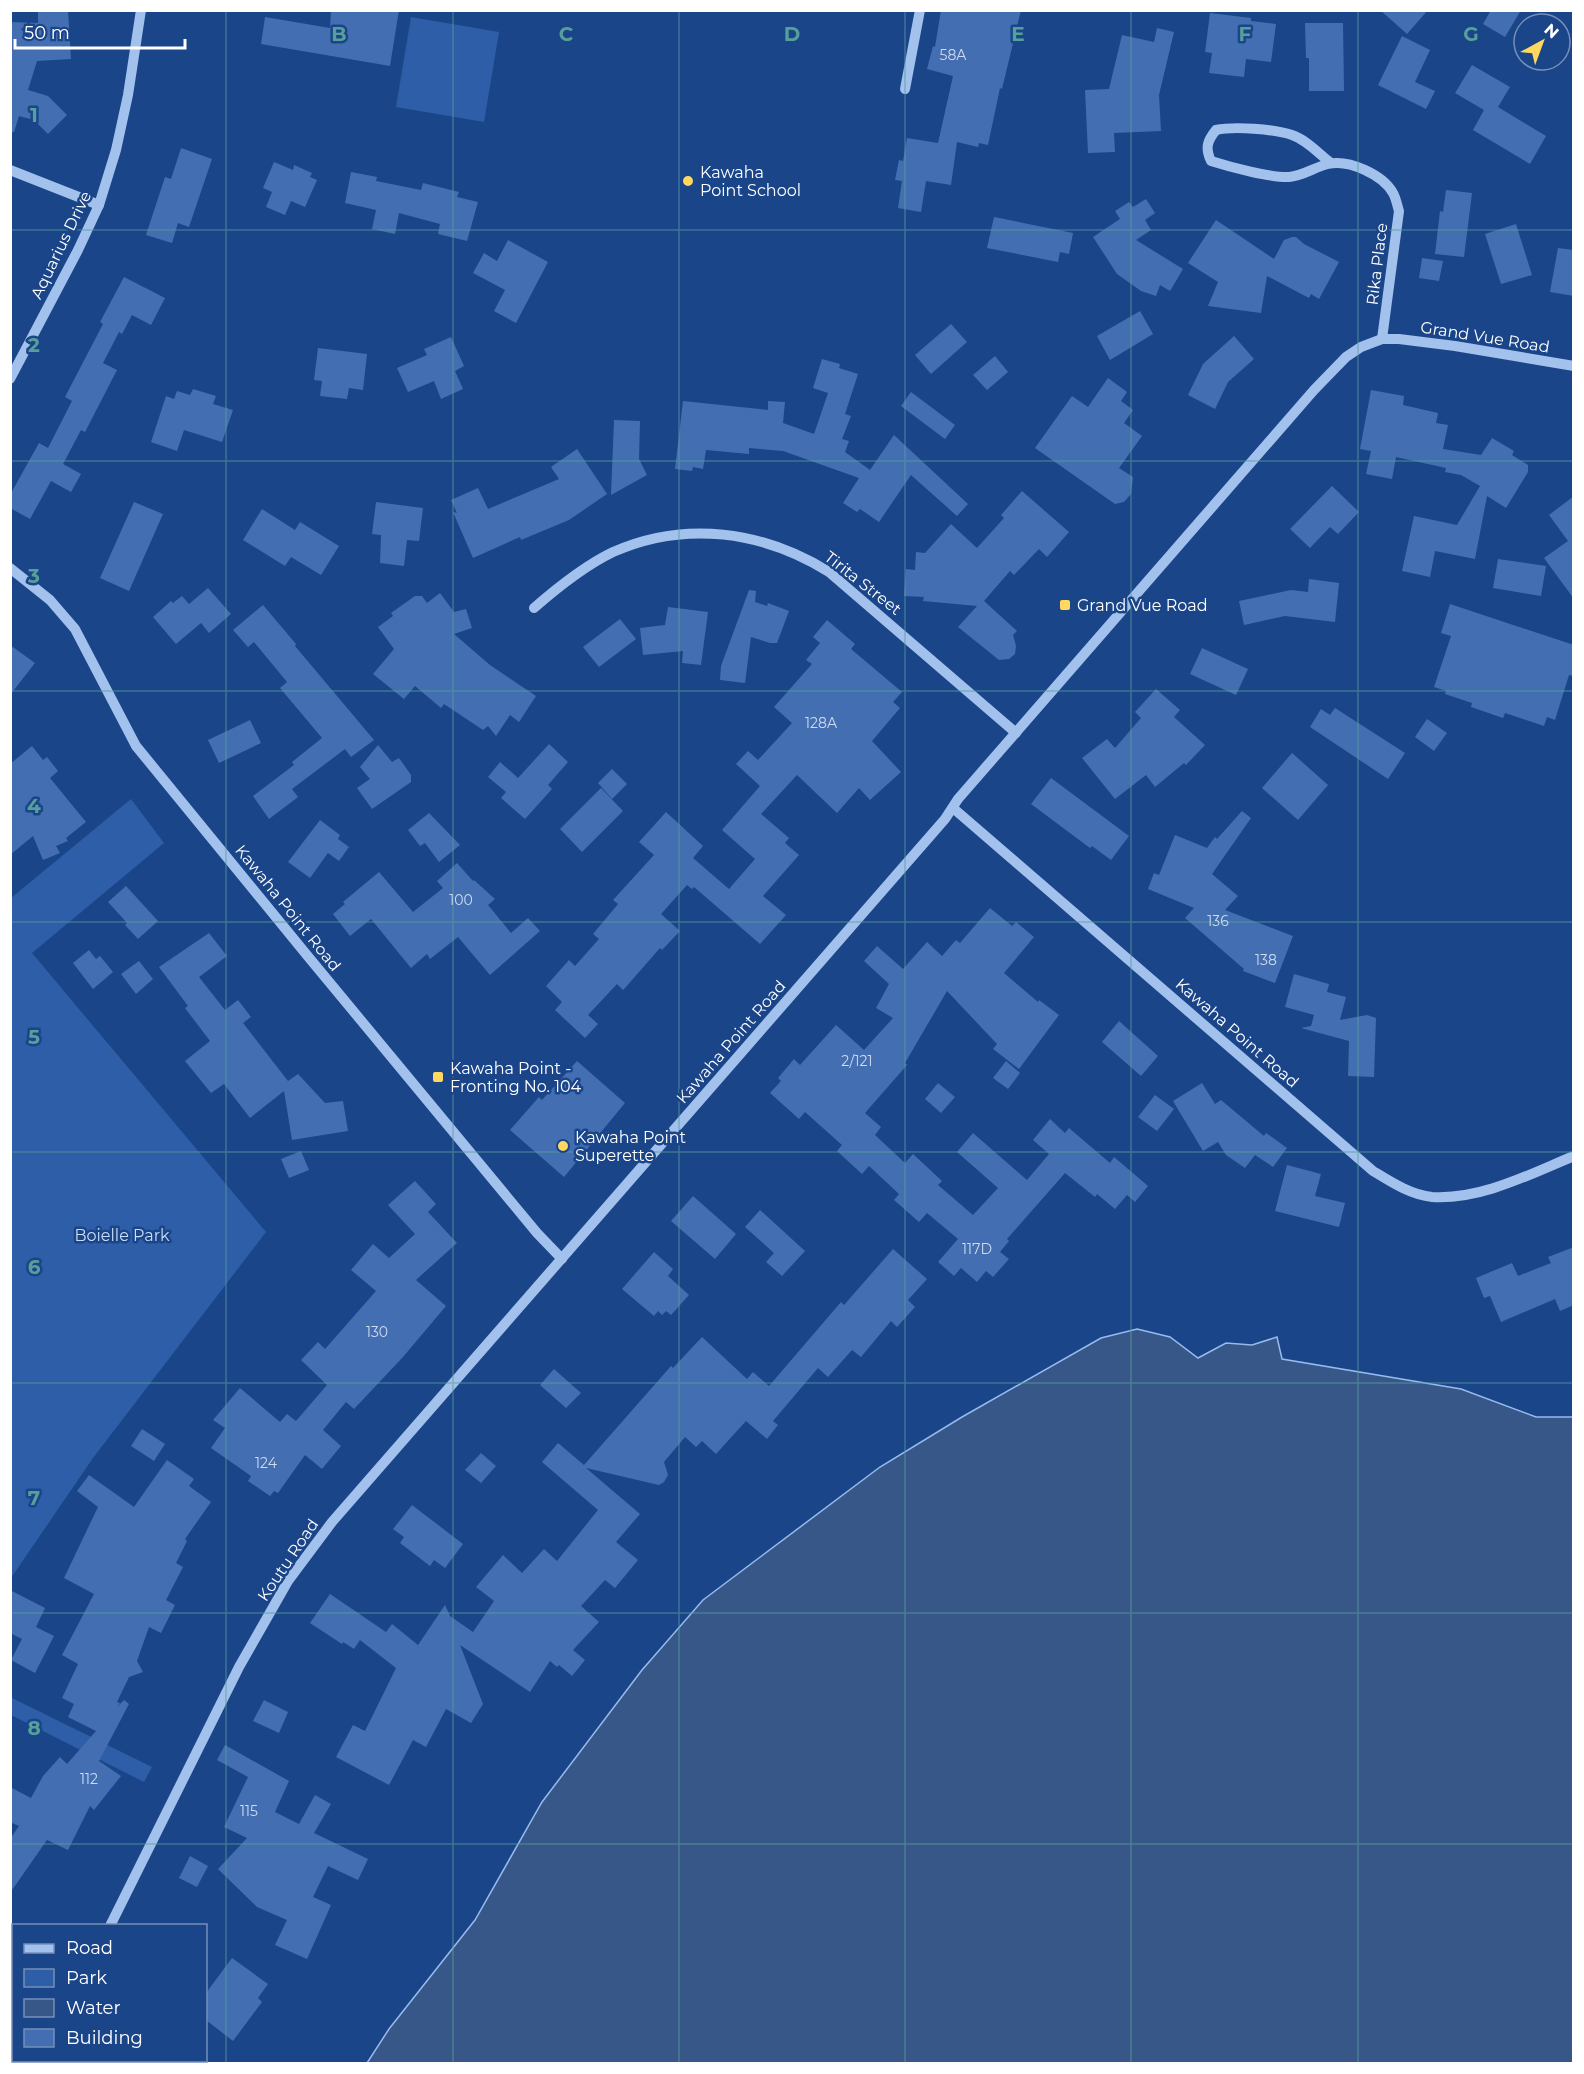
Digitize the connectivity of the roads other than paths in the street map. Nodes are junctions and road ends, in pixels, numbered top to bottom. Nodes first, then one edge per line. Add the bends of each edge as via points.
1 (141, 10) edge
2 (920, 10) edge
3 (905, 89) dead end
4 (1330, 163) junction
5 (10, 170) edge
6 (99, 205) junction
7 (1382, 339) junction
8 (1574, 366) edge
9 (10, 379) edge
10 (10, 568) edge
11 (534, 608) dead end
12 (1016, 733) junction
13 (953, 808) junction
14 (1574, 1156) edge
15 (562, 1259) junction
16 (111, 1924) edge

1 - 6 street, Aquarius Drive via 128,95
2 - 3 street
4 - 4 street via 1287,177 1233,168 1212,161 1208,141 1216,129 1232,126 1293,135
4 - 7 street, Rika Place via 1356,166 1377,177 1393,192 1399,211
5 - 6 street
6 - 9 street, Aquarius Drive
7 - 8 street, Grand Vue Road via 1455,346
7 - 12 street, Grand Vue Road via 1346,357 1314,390
10 - 15 street, Kawaha Point Road via 50,600 75,629 136,746
11 - 12 street, Tirita Street via 612,553 651,539 702,532 754,539 808,559 829,572
12 - 13 street, Grand Vue Road
13 - 14 street, Kawaha Point Road via 1364,1163 1400,1187 1431,1197 1467,1194 1506,1184
13 - 15 street, Kawaha Point Road
15 - 16 street, Koutu Road via 332,1522 288,1581 239,1667

